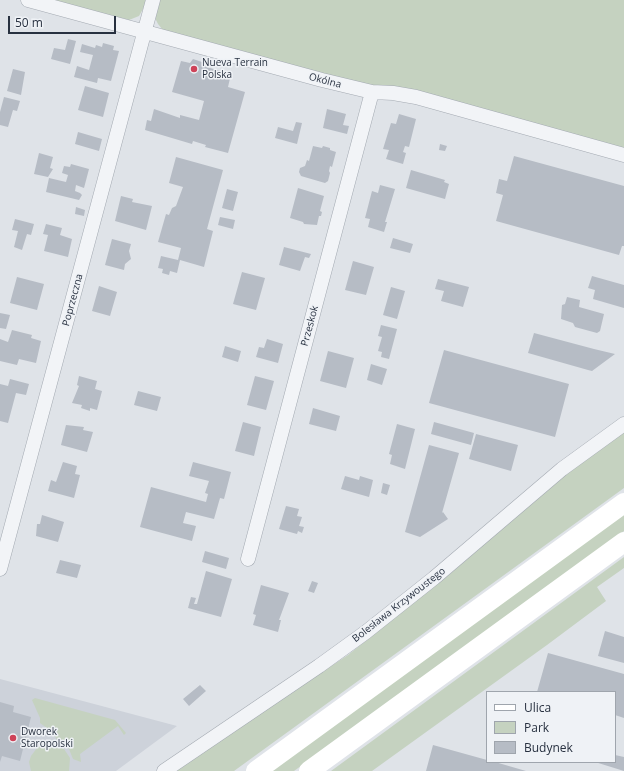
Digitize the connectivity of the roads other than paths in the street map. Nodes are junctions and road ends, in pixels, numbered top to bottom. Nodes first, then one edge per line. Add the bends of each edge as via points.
1 (28, 0) edge
2 (153, 0) edge
3 (146, 31) junction
4 (372, 92) junction
5 (624, 155) edge
6 (624, 424) edge
7 (624, 504) edge
8 (624, 542) edge
9 (248, 559) dead end
10 (0, 569) edge
11 (164, 771) edge
12 (256, 771) edge
13 (309, 771) edge

1 - 3 street, Okólna
2 - 3 street, Poprzeczna
3 - 4 street, Okólna
3 - 10 street, Poprzeczna
4 - 5 street, Okólna via 416,97
4 - 9 street, Przeskok
6 - 11 street, Bolesława Krzywoustego via 562,469 366,632
7 - 12 main road
8 - 13 main road

